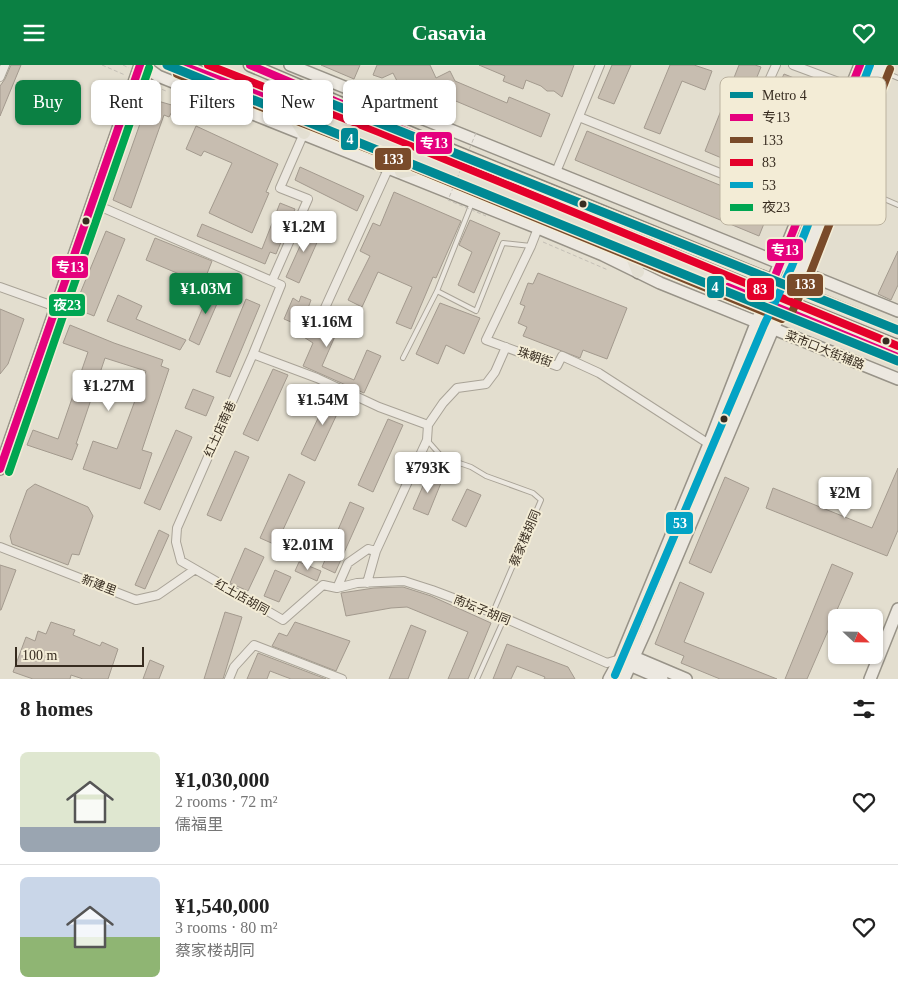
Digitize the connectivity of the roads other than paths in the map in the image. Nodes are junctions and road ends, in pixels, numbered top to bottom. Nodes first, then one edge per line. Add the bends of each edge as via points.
1 (5, 65) edge
2 (142, 65) edge
3 (181, 65) edge
4 (250, 65) edge
5 (290, 65) edge
6 (600, 65) edge
7 (776, 65) edge
8 (793, 65) edge
9 (860, 65) edge
10 (880, 68) edge
11 (0, 77) edge
12 (771, 77) edge
13 (825, 77) edge
14 (856, 77) edge
15 (898, 78) edge
16 (263, 96) edge
17 (579, 117) junction
18 (333, 124) edge
19 (299, 125) edge
20 (304, 133) junction
21 (436, 166) junction
22 (395, 170) junction
23 (556, 172) junction
24 (720, 173) edge
25 (886, 200) edge
26 (473, 201) junction
27 (92, 203) junction
28 (898, 205) edge
29 (795, 225) edge
30 (819, 225) edge
31 (538, 227) junction
32 (627, 245) junction
33 (531, 246) junction
34 (780, 262) junction
35 (801, 270) junction
36 (638, 272) junction
37 (272, 281) junction
38 (773, 281) junction
39 (0, 287) edge
40 (793, 288) junction
41 (437, 291) junction
42 (765, 303) junction
43 (56, 307) junction
44 (782, 309) junction
45 (898, 311) edge
46 (319, 321) dead end
47 (757, 323) junction
48 (773, 329) junction
49 (898, 332) edge
50 (506, 347) junction
51 (253, 354) junction
52 (898, 357) edge
53 (403, 358) dead end
54 (898, 379) edge
55 (428, 425) junction
56 (427, 440) junction
57 (709, 444) junction
58 (0, 469) edge
59 (0, 547) edge
60 (376, 551) junction
61 (194, 570) junction
62 (367, 583) junction
63 (337, 587) junction
64 (898, 609) edge
65 (493, 613) junction
66 (504, 619) junction
67 (898, 629) edge
68 (620, 659) junction
69 (632, 662) junction
70 (338, 678) edge
71 (228, 679) edge
72 (477, 679) edge
73 (610, 679) edge
74 (624, 679) edge
75 (662, 679) edge
76 (686, 679) edge
77 (870, 679) edge
78 (878, 679) edge

1 - 11 street
2 - 20 main road, 菜市口大街辅路 via 158,76
2 - 27 main road
3 - 16 main road
4 - 38 main road
5 - 23 main road
6 - 17 street
7 - 12 street
8 - 13 street
9 - 14 main road
10 - 15 lane
17 - 23 street
17 - 24 street
18 - 21 main road
19 - 20 main road
20 - 22 main road, 菜市口大街辅路
20 - 37 street via 280,188 308,199
21 - 22 main road
21 - 32 main road
22 - 26 main road, 菜市口大街辅路
22 - 46 street
23 - 34 main road
25 - 28 lane
26 - 31 main road, 菜市口大街辅路
26 - 41 lane
27 - 37 street
27 - 43 main road
29 - 34 main road
30 - 35 main road
31 - 33 street, 珠朝街
31 - 36 main road, 菜市口大街辅路
32 - 36 main road
32 - 42 main road
33 - 41 lane via 503,243 476,311
33 - 50 street, 珠朝街 via 486,340
34 - 35 main road
34 - 38 main road
35 - 40 main road
35 - 45 main road
36 - 47 main road, 菜市口大街辅路
37 - 51 street, 红土店南巷 via 281,285
38 - 40 main road
38 - 42 main road
39 - 43 street
40 - 44 main road
40 - 49 main road
41 - 53 lane
42 - 44 main road
42 - 47 main road
43 - 58 main road
44 - 48 main road
44 - 52 main road
47 - 48 main road, 菜市口大街辅路
47 - 57 main road
48 - 54 main road, 菜市口大街辅路
48 - 69 main road
50 - 55 street via 486,384 457,388
50 - 57 street, 珠朝街 via 557,366 562,356 599,373
51 - 55 street
51 - 61 street, 红土店南巷 via 177,528 176,541 181,561
55 - 56 street
56 - 60 street
56 - 65 lane, 蔡家楼胡同 via 442,457 533,493 541,500
57 - 68 main road
59 - 61 street, 新建里 via 136,600 158,595
60 - 62 street
60 - 63 street via 368,549 348,563
61 - 63 street, 红土店胡同 via 283,620 323,585
62 - 63 street, 南坛子胡同
62 - 65 street, 南坛子胡同 via 404,581
64 - 77 main road
65 - 66 street, 南坛子胡同
66 - 68 street, 南坛子胡同 via 607,663
66 - 72 lane
67 - 78 main road
68 - 69 main road
68 - 73 main road
69 - 74 main road
69 - 75 main road
69 - 76 main road
70 - 71 street via 254,645 234,667

